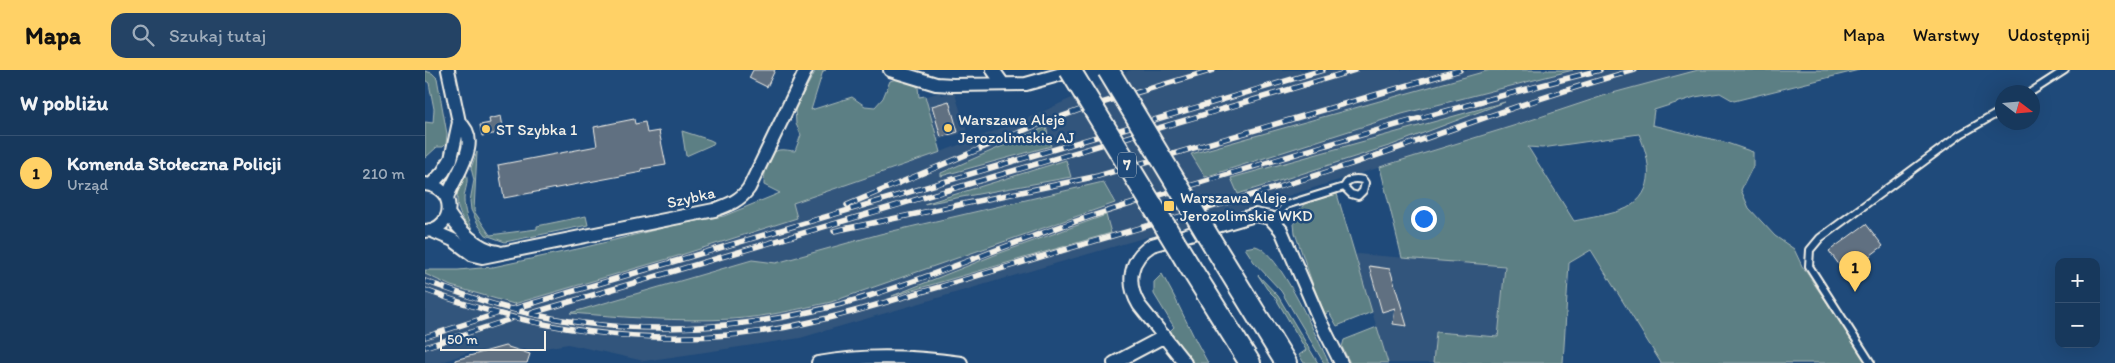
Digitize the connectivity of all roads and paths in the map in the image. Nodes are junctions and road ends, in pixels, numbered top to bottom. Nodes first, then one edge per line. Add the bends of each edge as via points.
1 (449, 70) edge
2 (806, 70) edge
3 (890, 70) edge
4 (993, 70) edge
5 (1070, 70) edge
6 (1076, 70) edge
7 (1108, 70) edge
8 (2065, 70) edge
9 (1003, 84) junction
10 (2040, 86) edge
11 (1995, 115) edge
12 (459, 122) junction
13 (428, 184) edge
14 (1344, 186) dead end
15 (447, 198) junction
16 (448, 213) junction
17 (1273, 220) junction
18 (428, 230) edge
19 (505, 253) junction
20 (1165, 336) junction
21 (911, 360) edge
22 (818, 363) edge
23 (961, 363) edge
24 (1114, 363) edge
25 (1185, 363) edge
26 (1249, 363) edge
27 (1285, 363) edge
28 (1341, 363) edge
29 (1871, 363) edge

1 - 12 street
2 - 19 street, Szybka via 749,188 740,199 714,210
3 - 9 street via 936,84
4 - 9 street
5 - 26 main road, 7, bridge
6 - 9 street via 1026,84
7 - 27 main road, 7, bridge
8 - 10 lane
11 - 29 lane via 1961,134 1820,238 1810,250 1809,266
12 - 13 street via 451,159 443,172
12 - 15 street via 468,136 468,150
13 - 15 street via 444,192
14 - 17 lane via 1286,205
15 - 16 street
16 - 18 street via 441,224
16 - 19 street, Szybka via 459,228 483,248
17 - 20 street via 1260,215 1248,216 1152,245 1142,252 1132,269 1131,288 1139,305
17 - 28 street via 1284,235
18 - 19 street, Szybka via 453,240 473,255 482,257
20 - 24 street
20 - 25 street
21 - 22 street via 866,357
21 - 23 street

